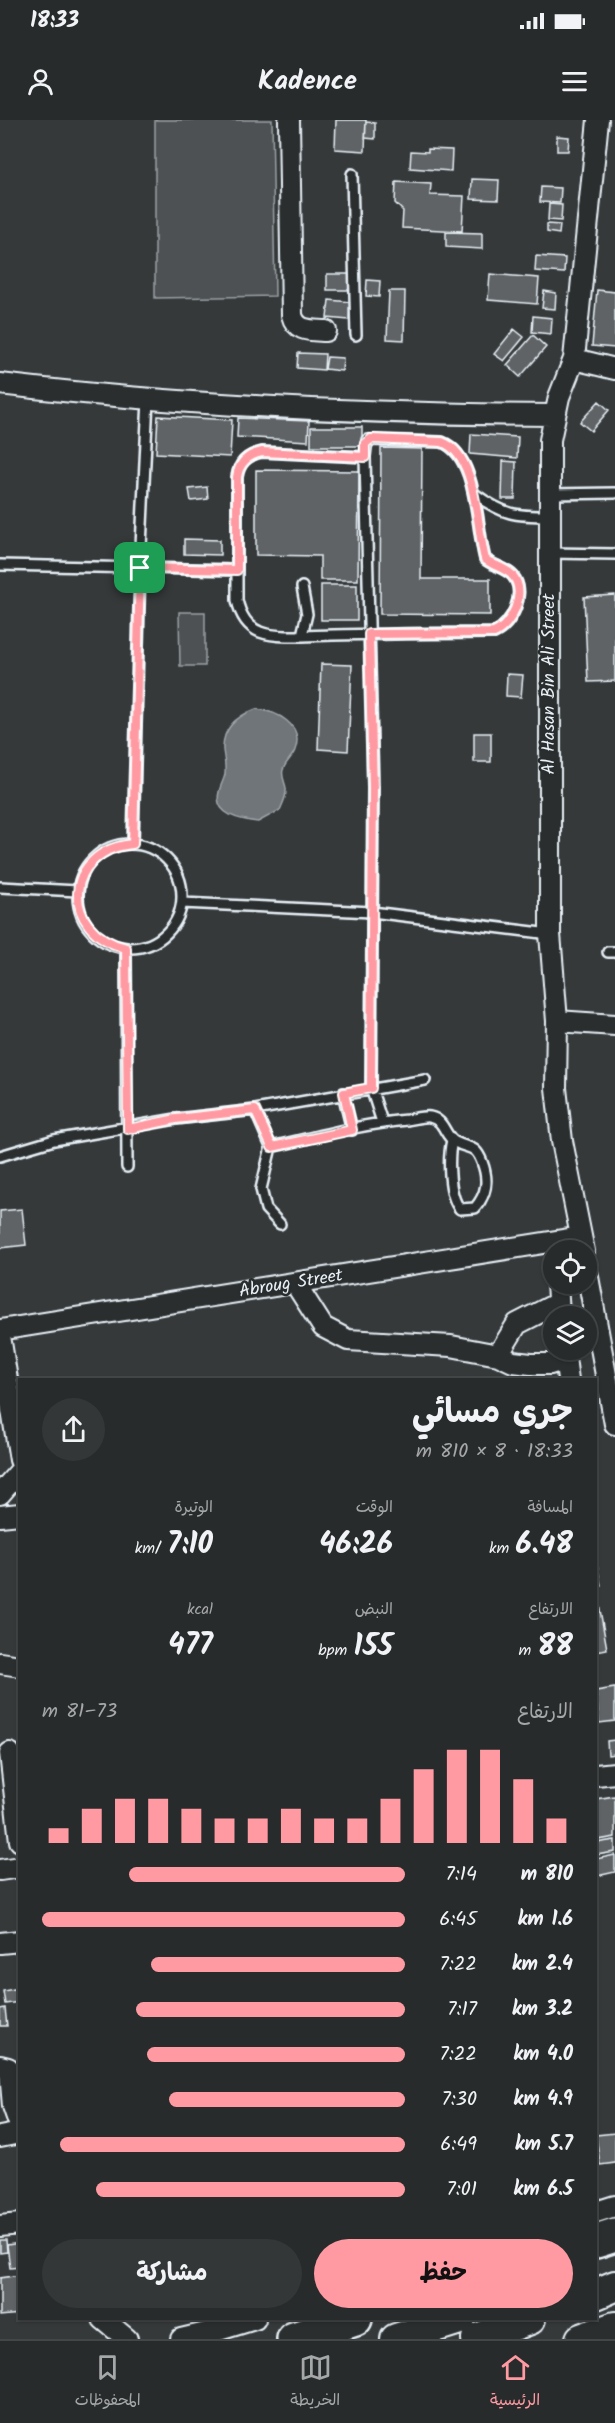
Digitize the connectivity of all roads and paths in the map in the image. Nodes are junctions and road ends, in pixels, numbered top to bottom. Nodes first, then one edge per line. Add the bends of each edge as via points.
1 (289, 120) edge
2 (597, 120) edge
3 (352, 174) dead end
4 (326, 332) dead end
5 (356, 335) dead end
6 (574, 359) junction
7 (615, 369) edge
8 (0, 384) edge
9 (148, 399) junction
10 (554, 415) junction
11 (365, 457) junction
12 (550, 494) junction
13 (615, 494) edge
14 (476, 495) junction
15 (549, 516) junction
16 (549, 553) junction
17 (615, 554) edge
18 (0, 565) edge
19 (140, 568) junction
20 (237, 570) junction
21 (302, 587) dead end
22 (369, 634) junction
23 (302, 635) junction
24 (133, 844) junction
25 (0, 887) edge
26 (78, 891) junction
27 (182, 903) junction
28 (372, 912) junction
29 (550, 934) junction
30 (126, 948) junction
31 (557, 1021) junction
32 (615, 1025) edge
33 (425, 1080) dead end
34 (371, 1088) junction
35 (344, 1093) junction
36 (255, 1110) junction
37 (382, 1122) junction
38 (128, 1129) junction
39 (352, 1130) junction
40 (452, 1140) junction
41 (272, 1147) junction
42 (0, 1156) edge
43 (127, 1167) dead end
44 (280, 1224) dead end
45 (582, 1240) edge
46 (543, 1248) edge
47 (295, 1283) junction
48 (591, 1294) edge
49 (558, 1301) edge
50 (0, 1330) edge
51 (0, 1336) edge
52 (498, 1355) junction
53 (556, 1360) edge
54 (565, 1360) edge
55 (568, 1378) edge
56 (615, 1424) edge
57 (18, 1448) edge
58 (18, 1473) edge
59 (0, 1494) edge
60 (18, 1514) edge
61 (0, 1516) edge
62 (10, 1753) edge
63 (615, 1773) edge
64 (597, 1775) edge
65 (18, 1823) edge
66 (18, 1868) edge
67 (0, 1870) edge
68 (18, 1941) edge
69 (0, 1943) edge
70 (0, 2066) edge
71 (18, 2120) edge
72 (18, 2133) edge
73 (0, 2136) edge
74 (615, 2206) edge
75 (597, 2212) edge
76 (18, 2224) edge
77 (0, 2226) edge
78 (615, 2235) edge
79 (597, 2241) edge
80 (615, 2268) edge
81 (597, 2274) edge
82 (615, 2286) edge
83 (597, 2294) edge
84 (104, 2320) edge
85 (252, 2320) edge
86 (352, 2320) edge
87 (457, 2320) edge
88 (527, 2320) edge
89 (615, 2327) edge
90 (213, 2335) edge
91 (127, 2339) edge
92 (181, 2339) edge
93 (294, 2339) edge
94 (396, 2339) edge
95 (477, 2339) edge
96 (580, 2339) edge

1 - 4 street via 292,315 299,327
2 - 6 street, Al Hasan Bin Ali Street
3 - 5 lane
6 - 7 street
6 - 10 street, Al Hasan Bin Ali Street
8 - 9 street
9 - 10 street via 351,412
9 - 19 lane
10 - 12 street, Al Hasan Bin Ali Street
11 - 14 lane via 365,444 371,439 451,445
11 - 20 lane via 262,452 247,457 237,477
11 - 22 lane
12 - 13 lane
12 - 15 street, Al Hasan Bin Ali Street
14 - 15 lane via 495,509 517,516
14 - 22 lane via 485,559 515,579 517,596 511,621 494,633
15 - 16 street, Al Hasan Bin Ali Street
16 - 17 lane
16 - 29 street, Al Hasan Bin Ali Street
18 - 19 lane
19 - 20 lane
19 - 24 lane
20 - 23 lane via 239,609 250,626 268,634
21 - 23 lane via 307,614
22 - 23 lane
22 - 28 lane
24 - 26 lane via 117,846 90,862
24 - 27 lane via 165,857 181,886
25 - 26 lane
26 - 30 lane via 85,923 110,944
27 - 28 lane
27 - 30 lane via 175,922 163,937 145,946
28 - 29 lane
28 - 34 lane
29 - 31 street, Al Hasan Bin Ali Street
30 - 38 lane
31 - 32 street
31 - 45 street, Al Hasan Bin Ali Street via 557,1098
33 - 34 lane
34 - 35 lane
34 - 37 lane
35 - 36 lane
35 - 39 lane
36 - 38 lane
36 - 41 lane
37 - 39 lane
37 - 40 lane via 429,1117 439,1121
38 - 42 lane via 54,1140
38 - 43 lane
39 - 41 lane
40 - 40 lane via 476,1150 485,1170 484,1198 475,1208 460,1209 454,1202 449,1153
41 - 44 lane via 261,1188 266,1209
46 - 47 street, Abroug Street
47 - 50 street, Abroug Street
47 - 52 street via 323,1327 348,1340 451,1346
48 - 56 street
49 - 52 street via 517,1324
51 - 57 street
52 - 53 street via 531,1364 550,1364
54 - 55 street
58 - 59 street
60 - 61 street
62 - 65 street
63 - 64 street
66 - 67 street
68 - 69 street
70 - 71 street via 10,2072
72 - 73 street
74 - 75 street
76 - 77 street
78 - 79 highway
80 - 81 main road
82 - 83 main road
84 - 91 street
85 - 90 street
86 - 93 highway
87 - 94 main road
88 - 95 main road
89 - 96 main road
90 - 92 street

